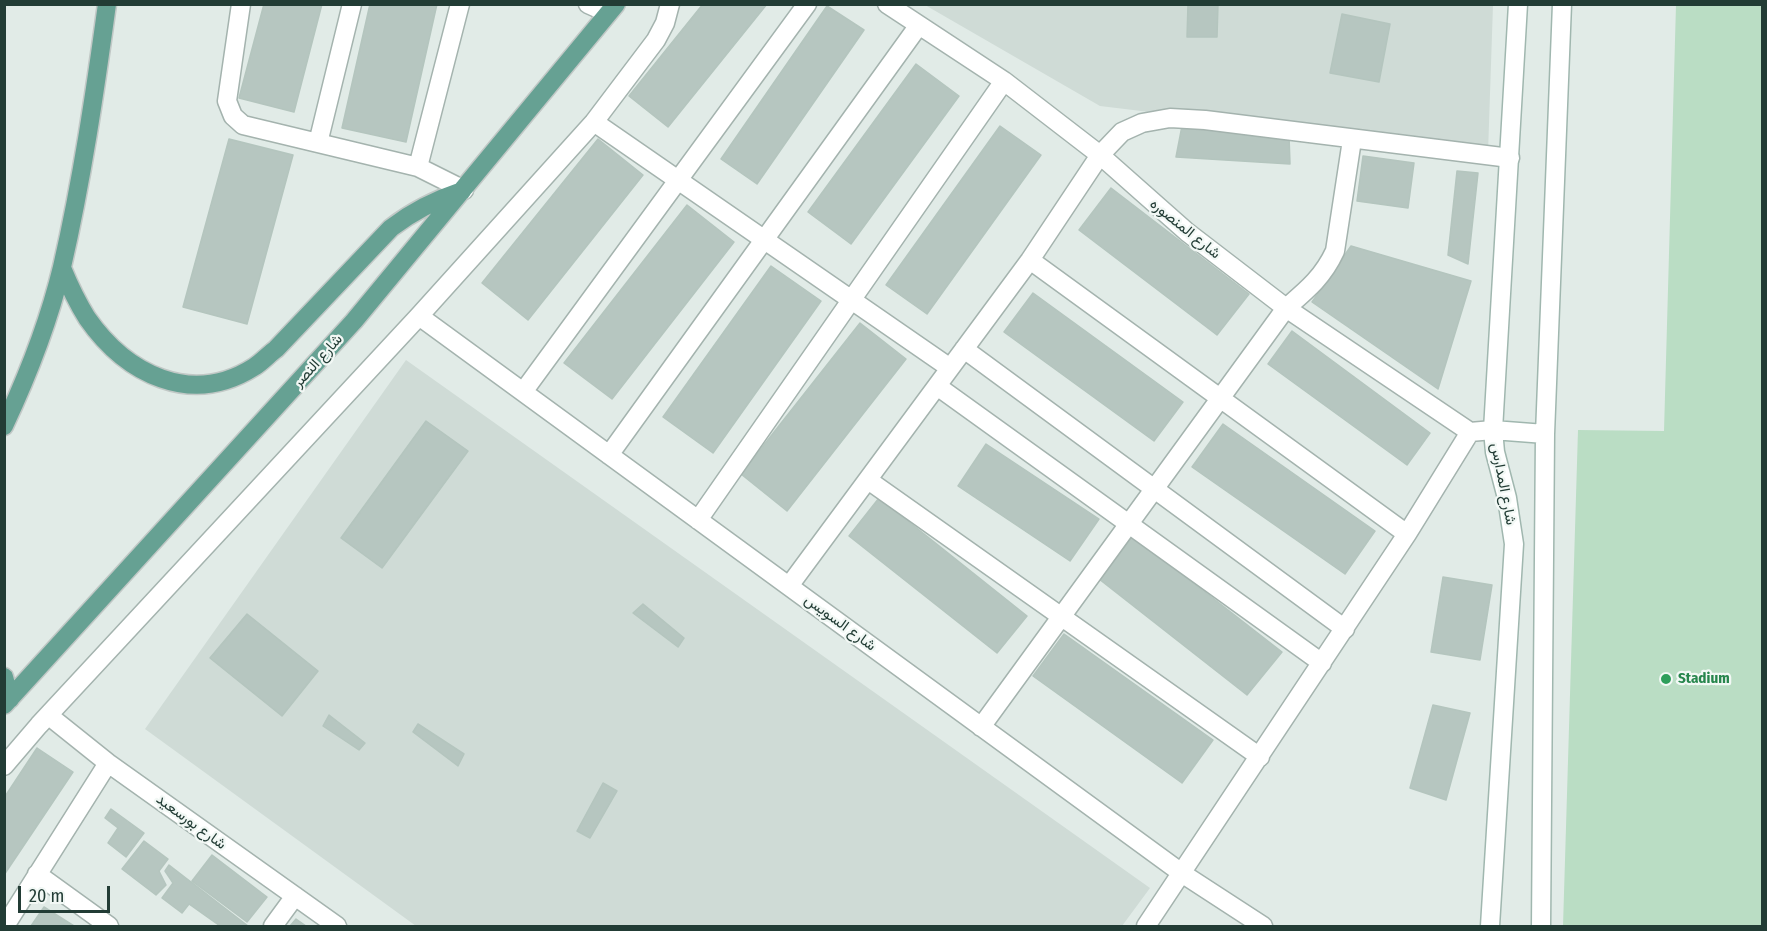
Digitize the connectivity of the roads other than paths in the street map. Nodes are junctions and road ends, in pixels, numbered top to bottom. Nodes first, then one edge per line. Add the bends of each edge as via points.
1 (106, 4) edge
2 (241, 4) edge
3 (352, 4) edge
4 (460, 4) edge
5 (588, 4) edge
6 (669, 4) edge
7 (807, 4) edge
8 (887, 4) edge
9 (1518, 4) edge
10 (1562, 4) edge
11 (612, 9) edge
12 (919, 25) junction
13 (1004, 81) junction
14 (594, 122) junction
15 (1352, 140) junction
16 (318, 143) junction
17 (1100, 155) junction
18 (1510, 158) junction
19 (418, 167) junction
20 (679, 180) junction
21 (464, 190) junction
22 (765, 239) junction
23 (1030, 260) junction
24 (62, 268) junction
25 (852, 300) junction
26 (1286, 308) junction
27 (419, 316) junction
28 (964, 349) junction
29 (950, 368) junction
30 (937, 386) junction
31 (523, 392) junction
32 (1220, 399) junction
33 (4, 426) edge
34 (1493, 430) junction
35 (1470, 432) junction
36 (1545, 434) junction
37 (609, 455) junction
38 (868, 480) junction
39 (1155, 489) junction
40 (698, 520) junction
41 (1129, 524) junction
42 (1407, 534) junction
43 (789, 586) junction
44 (1062, 616) junction
45 (1345, 628) junction
46 (1322, 663) junction
47 (4, 677) edge
48 (7, 702) edge
49 (48, 715) junction
50 (981, 726) junction
51 (1260, 757) junction
52 (108, 763) junction
53 (4, 766) edge
54 (37, 874) junction
55 (1183, 874) junction
56 (295, 896) junction
57 (5, 927) edge
58 (109, 927) edge
59 (273, 927) edge
60 (337, 927) edge
61 (1146, 927) edge
62 (1263, 927) edge
63 (1490, 927) edge
64 (1541, 927) edge

1 - 24 main road via 93,109
2 - 16 street via 227,101 233,116 243,125
3 - 16 street
4 - 19 street
5 - 11 street
6 - 14 street via 656,40
7 - 20 street
8 - 12 street, شارع المنصوره
9 - 18 street, شارع المدارس
10 - 36 street
11 - 21 main road, شارع النصر
12 - 13 street, شارع المنصوره
12 - 22 street
13 - 17 street, شارع المنصوره
13 - 25 street
14 - 20 street
14 - 27 street
15 - 17 street via 1170,118 1142,123 1122,132
15 - 18 street
15 - 26 street via 1335,251 1320,278
16 - 19 street
17 - 23 street
17 - 26 street, شارع المنصوره via 1187,232
18 - 34 street, شارع المدارس
19 - 21 street
20 - 22 street
20 - 31 street
21 - 24 main road via 413,212 391,228 255,366 230,378 203,384 176,383 150,376 127,359 88,318
21 - 48 main road, شارع النصر via 354,321
22 - 25 street
22 - 37 street
23 - 28 street
23 - 32 street
24 - 33 main road via 30,370
25 - 29 street
25 - 40 street
26 - 32 street
26 - 35 street, شارع المنصوره
27 - 31 street, شارع السويس
27 - 49 street
28 - 29 street
28 - 39 street
29 - 30 street
30 - 38 street
30 - 41 street
31 - 37 street, شارع السويس
32 - 39 street
32 - 42 street
34 - 35 street
34 - 36 street
34 - 63 street, شارع المدارس via 1514,544
35 - 42 street
36 - 64 street
37 - 40 street, شارع السويس
38 - 43 street
38 - 44 street
39 - 41 street
39 - 45 street
40 - 43 street, شارع السويس
41 - 44 street
41 - 46 street
42 - 45 street
43 - 50 street, شارع السويس
44 - 50 street
44 - 51 street
45 - 46 street
46 - 51 street
47 - 48 main road
49 - 52 street, شارع بورسعيد
49 - 53 street
50 - 55 street, شارع السويس
51 - 55 street
52 - 54 street
52 - 56 street, شارع بورسعيد
54 - 57 street
54 - 58 street
55 - 61 street
55 - 62 street, شارع السويس
56 - 59 street
56 - 60 street, شارع بورسعيد

